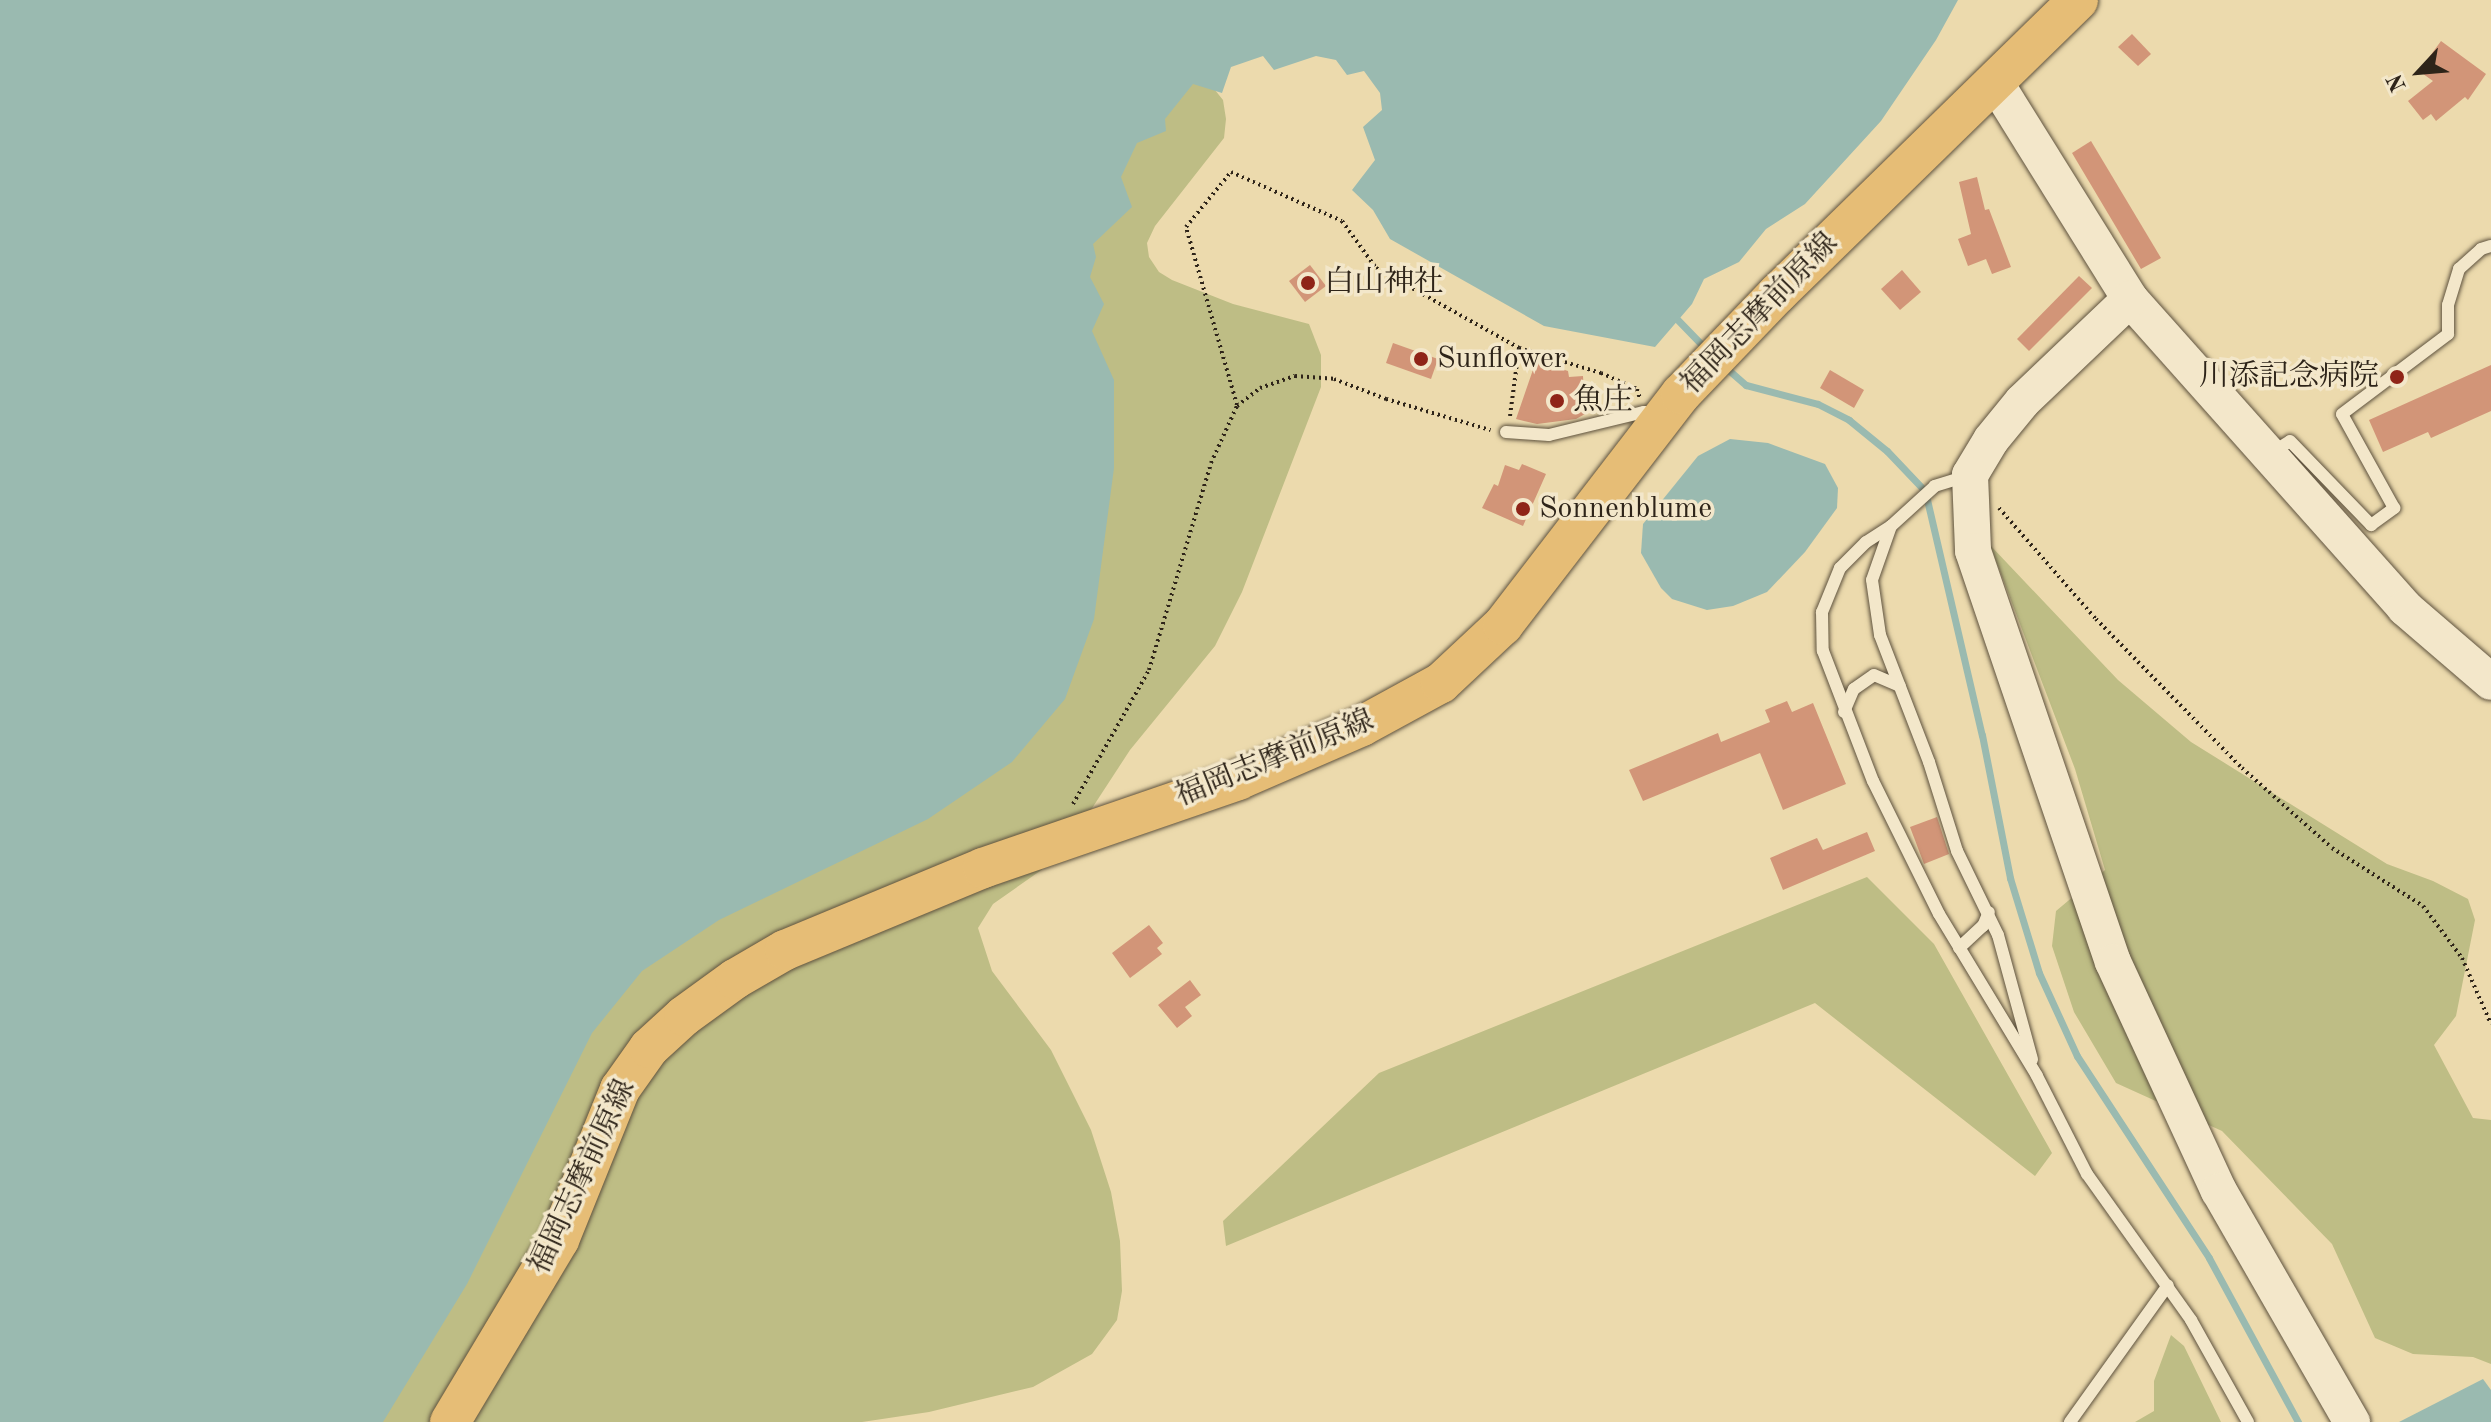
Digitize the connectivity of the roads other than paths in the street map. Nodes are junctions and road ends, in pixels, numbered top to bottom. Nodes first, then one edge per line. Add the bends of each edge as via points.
1 (2078, 0) edge
2 (1995, 82) junction
3 (2491, 246) edge
4 (2130, 299) junction
5 (1661, 410) junction
6 (1506, 432) road end
7 (2269, 455) junction
8 (1970, 475) junction
9 (1891, 526) junction
10 (2491, 682) edge
11 (1900, 686) junction
12 (1844, 712) junction
13 (1989, 912) junction
14 (1959, 948) junction
15 (2037, 1076) junction
16 (2168, 1285) junction
17 (450, 1422) edge
18 (2070, 1422) edge
19 (2248, 1422) edge
20 (2352, 1422) edge

1 - 2 main road, 福岡志摩前原線
2 - 4 street
2 - 5 main road, 福岡志摩前原線
3 - 7 lane via 2459,269 2448,305 2448,334 2342,414 2394,508 2371,525 2290,441
4 - 7 street
4 - 8 street via 2022,402
5 - 6 lane via 1549,435
5 - 17 main road, 福岡志摩前原線 via 1503,625 1441,683 1362,726 1238,780 983,868 785,950 684,1016 649,1048 620,1089 559,1240
7 - 10 street via 2405,608
8 - 9 lane via 1935,486
8 - 20 street via 1973,551 2113,962 2219,1191
9 - 11 lane via 1872,580 1880,635
9 - 12 lane via 1840,568 1822,612 1823,651
11 - 12 lane via 1874,675 1854,689
11 - 13 lane via 1957,851
12 - 14 lane via 1873,781
13 - 14 lane via 1977,934
13 - 15 lane
14 - 15 lane
15 - 16 lane via 2087,1174
16 - 18 lane
16 - 19 lane

